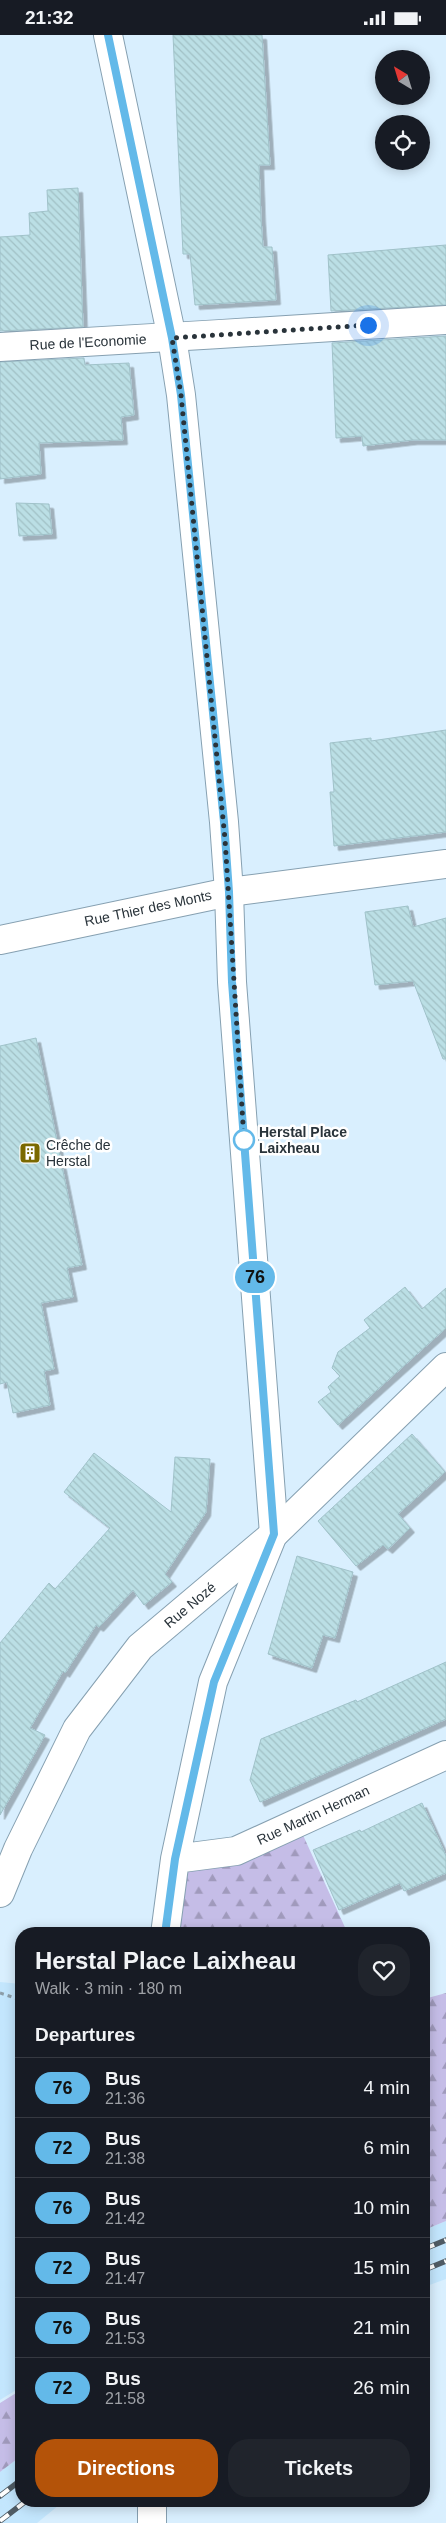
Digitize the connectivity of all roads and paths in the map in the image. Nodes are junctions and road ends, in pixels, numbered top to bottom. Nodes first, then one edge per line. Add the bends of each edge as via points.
1 (108, 35) edge
2 (446, 320) edge
3 (172, 338) junction
4 (0, 347) edge
5 (446, 864) edge
6 (229, 892) junction
7 (0, 940) edge
8 (446, 1367) edge
9 (274, 1534) junction
10 (446, 1755) edge
11 (175, 1859) junction
12 (0, 1893) edge
13 (166, 1927) edge
14 (0, 1993) edge
15 (15, 1998) edge
16 (152, 2507) edge
17 (152, 2523) edge

1 - 3 street
2 - 3 street, Rue de l'Economie
3 - 4 street, Rue de l'Economie
3 - 6 street via 181,395
5 - 6 street, Rue Thier des Monts
6 - 7 street, Rue Thier des Monts
6 - 9 street via 232,982
8 - 9 street, Rue Nozé
9 - 11 street via 214,1682
9 - 12 street, Rue Nozé via 140,1647 111,1684 77,1729
10 - 11 street, Rue Martin Herman via 236,1851
11 - 13 street
14 - 15 path
16 - 17 street

